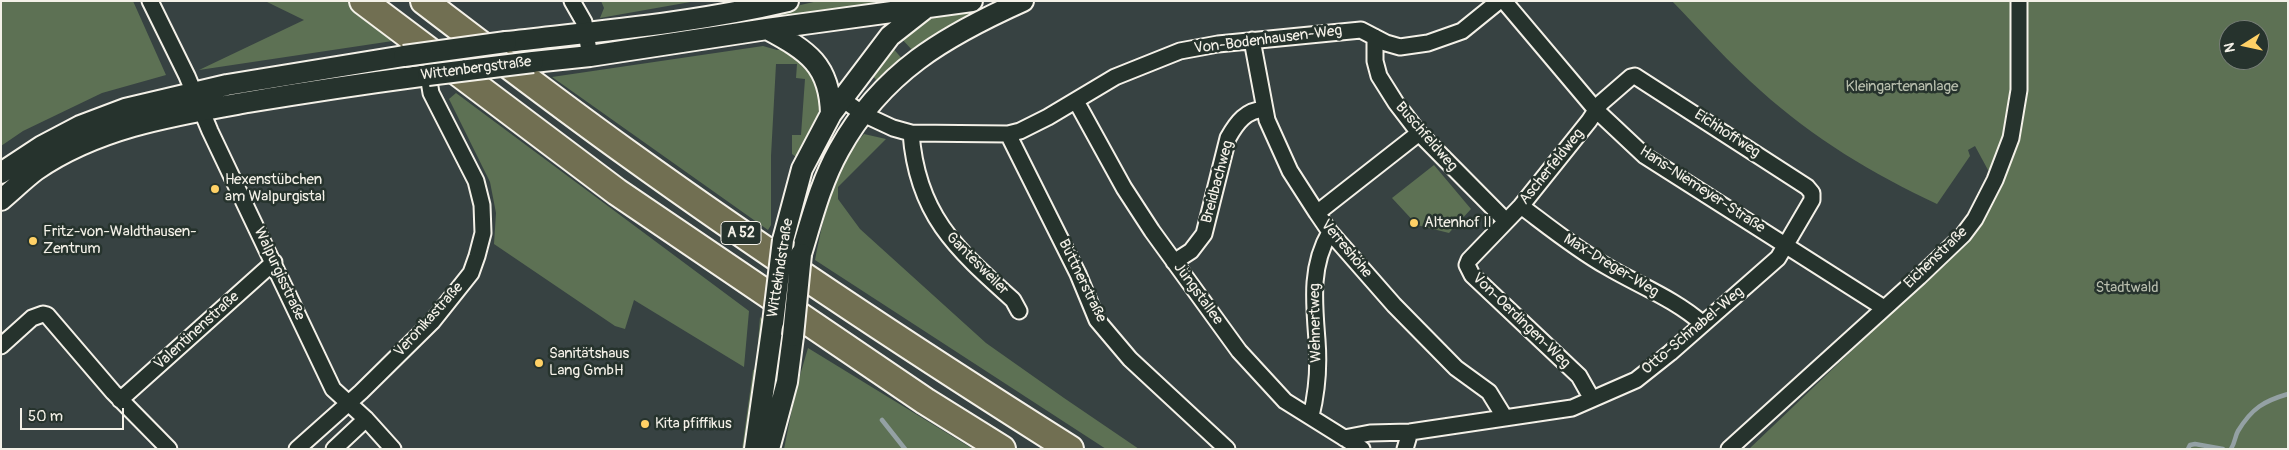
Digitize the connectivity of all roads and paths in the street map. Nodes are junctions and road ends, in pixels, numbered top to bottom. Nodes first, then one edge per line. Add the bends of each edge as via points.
1 (150, 1) edge
2 (363, 1) edge
3 (424, 1) edge
4 (572, 1) edge
5 (788, 1) edge
6 (972, 1) edge
7 (1023, 1) edge
8 (1499, 1) edge
9 (1504, 1) edge
10 (2019, 1) edge
11 (930, 4) edge
12 (767, 29) junction
13 (587, 34) junction
14 (1376, 37) junction
15 (1252, 40) junction
16 (590, 56) junction
17 (428, 75) junction
18 (194, 92) junction
19 (1076, 101) junction
20 (836, 106) junction
21 (1265, 109) junction
22 (1596, 110) junction
23 (201, 111) junction
24 (863, 114) junction
25 (911, 132) junction
26 (1419, 133) junction
27 (1008, 134) junction
28 (1, 173) edge
29 (1, 200) edge
30 (1521, 206) junction
31 (1317, 213) junction
32 (1506, 221) junction
33 (1330, 232) junction
34 (1786, 244) junction
35 (274, 262) junction
36 (1174, 262) junction
37 (1884, 308) junction
38 (1019, 311) dead end
39 (1703, 324) junction
40 (1, 346) edge
41 (120, 400) junction
42 (1592, 400) junction
43 (348, 404) junction
44 (1310, 416) junction
45 (1505, 418) junction
46 (366, 419) junction
47 (1410, 432) junction
48 (1344, 438) junction
49 (169, 449) edge
50 (297, 449) edge
51 (334, 449) edge
52 (394, 449) edge
53 (755, 449) edge
54 (769, 449) edge
55 (1002, 449) edge
56 (1070, 449) edge
57 (1227, 449) edge
58 (1362, 449) edge
59 (1405, 449) edge
60 (1729, 449) edge

1 - 18 street, Walpurgisstraße
2 - 55 highway, A 52 via 617,192 925,401
3 - 56 highway, A 52 via 630,155 748,238
4 - 13 street
5 - 13 main road, Wittenbergstraße via 709,18
6 - 11 main road, Wittenbergstraße
7 - 24 main road, Wittekindstraße via 941,42 886,86
8 - 14 street, Von-Bodenhausen-Weg via 1462,31 1428,43 1400,47
9 - 22 street, Hans-Niemeyer-Straße
10 - 37 street, Eichenstraße via 2019,90 2011,138 1995,180 1963,235
11 - 12 main road, Wittenbergstraße
11 - 20 main road, Wittekindstraße via 890,36
12 - 16 main road, Wittenbergstraße
12 - 20 main road via 796,44 812,60 822,73
13 - 16 street
13 - 18 main road, Wittenbergstraße, bridge via 404,56
14 - 15 street, Von-Bodenhausen-Weg via 1361,30
14 - 26 street, Buschfeldweg via 1375,61 1379,76
15 - 19 street, Von-Bodenhausen-Weg via 1199,47 1158,58 1114,77
15 - 21 street, Verreshöhe
16 - 17 main road, Wittenbergstraße, bridge
17 - 23 main road, Wittenbergstraße
17 - 43 street, Veronikastraße via 431,92 476,182 484,233 471,273 457,292 432,322
18 - 23 street, Walpurgisstraße
18 - 28 main road, Wittenbergstraße via 125,109 80,126
19 - 27 street, Von-Bodenhausen-Weg via 1020,131
19 - 36 street, Jüngstallee via 1124,188
20 - 24 street
20 - 53 main road, Wittekindstraße, bridge via 802,169 783,240
21 - 31 street, Verreshöhe via 1290,171
21 - 36 street, Breidbachweg via 1254,110 1234,126 1228,138 1204,234 1191,251
22 - 30 street, Ascherfeldweg
22 - 34 street, Hans-Niemeyer-Straße via 1645,156
22 - 34 street, Eichhoffweg via 1601,102 1635,76 1807,187 1812,193 1812,200
23 - 29 main road, Wittenbergstraße via 112,132 74,148 38,169
23 - 35 street, Walpurgisstraße
24 - 25 street, Von-Bodenhausen-Weg via 893,128
24 - 54 main road, Wittekindstraße, bridge via 839,149 823,183 801,254 787,382
25 - 27 street, Von-Bodenhausen-Weg
25 - 38 street, Gantesweiler via 915,167 934,217 956,246 1013,300
26 - 31 street
26 - 32 street, Buschfeldweg
27 - 57 street, Büttnerstraße via 1078,274 1097,320 1130,359
30 - 32 street, Ascherfeldweg
30 - 39 street, Max-Dreger-Weg via 1604,266 1690,312
31 - 33 street, Verreshöhe
32 - 42 street, Von-Oerdingen-Weg via 1469,260 1469,270 1579,376
33 - 44 street, Wehnertweg via 1317,260 1314,282 1317,372
33 - 45 street, Verreshöhe via 1394,305 1456,368 1489,392
34 - 37 street, Hans-Niemeyer-Straße
34 - 39 street, Otto-Schnabel-Weg via 1774,262
35 - 41 street, Valentinenstraße
35 - 43 street, Walpurgisstraße via 332,389
36 - 44 street, Jüngstallee via 1239,351 1285,401
37 - 60 street, Eichenstraße
39 - 42 street, Otto-Schnabel-Weg via 1636,380
40 - 41 street via 32,318 43,314
41 - 49 street
42 - 45 street, Otto-Schnabel-Weg via 1572,408
43 - 46 street, Walpurgisstraße
43 - 50 street, Veronikastraße
44 - 48 street, Jüngstallee
45 - 47 street, Otto-Schnabel-Weg
46 - 51 street
46 - 52 street, Walpurgisstraße
47 - 48 street, Otto-Schnabel-Weg via 1370,432
47 - 59 street
48 - 58 street, Jüngstallee

